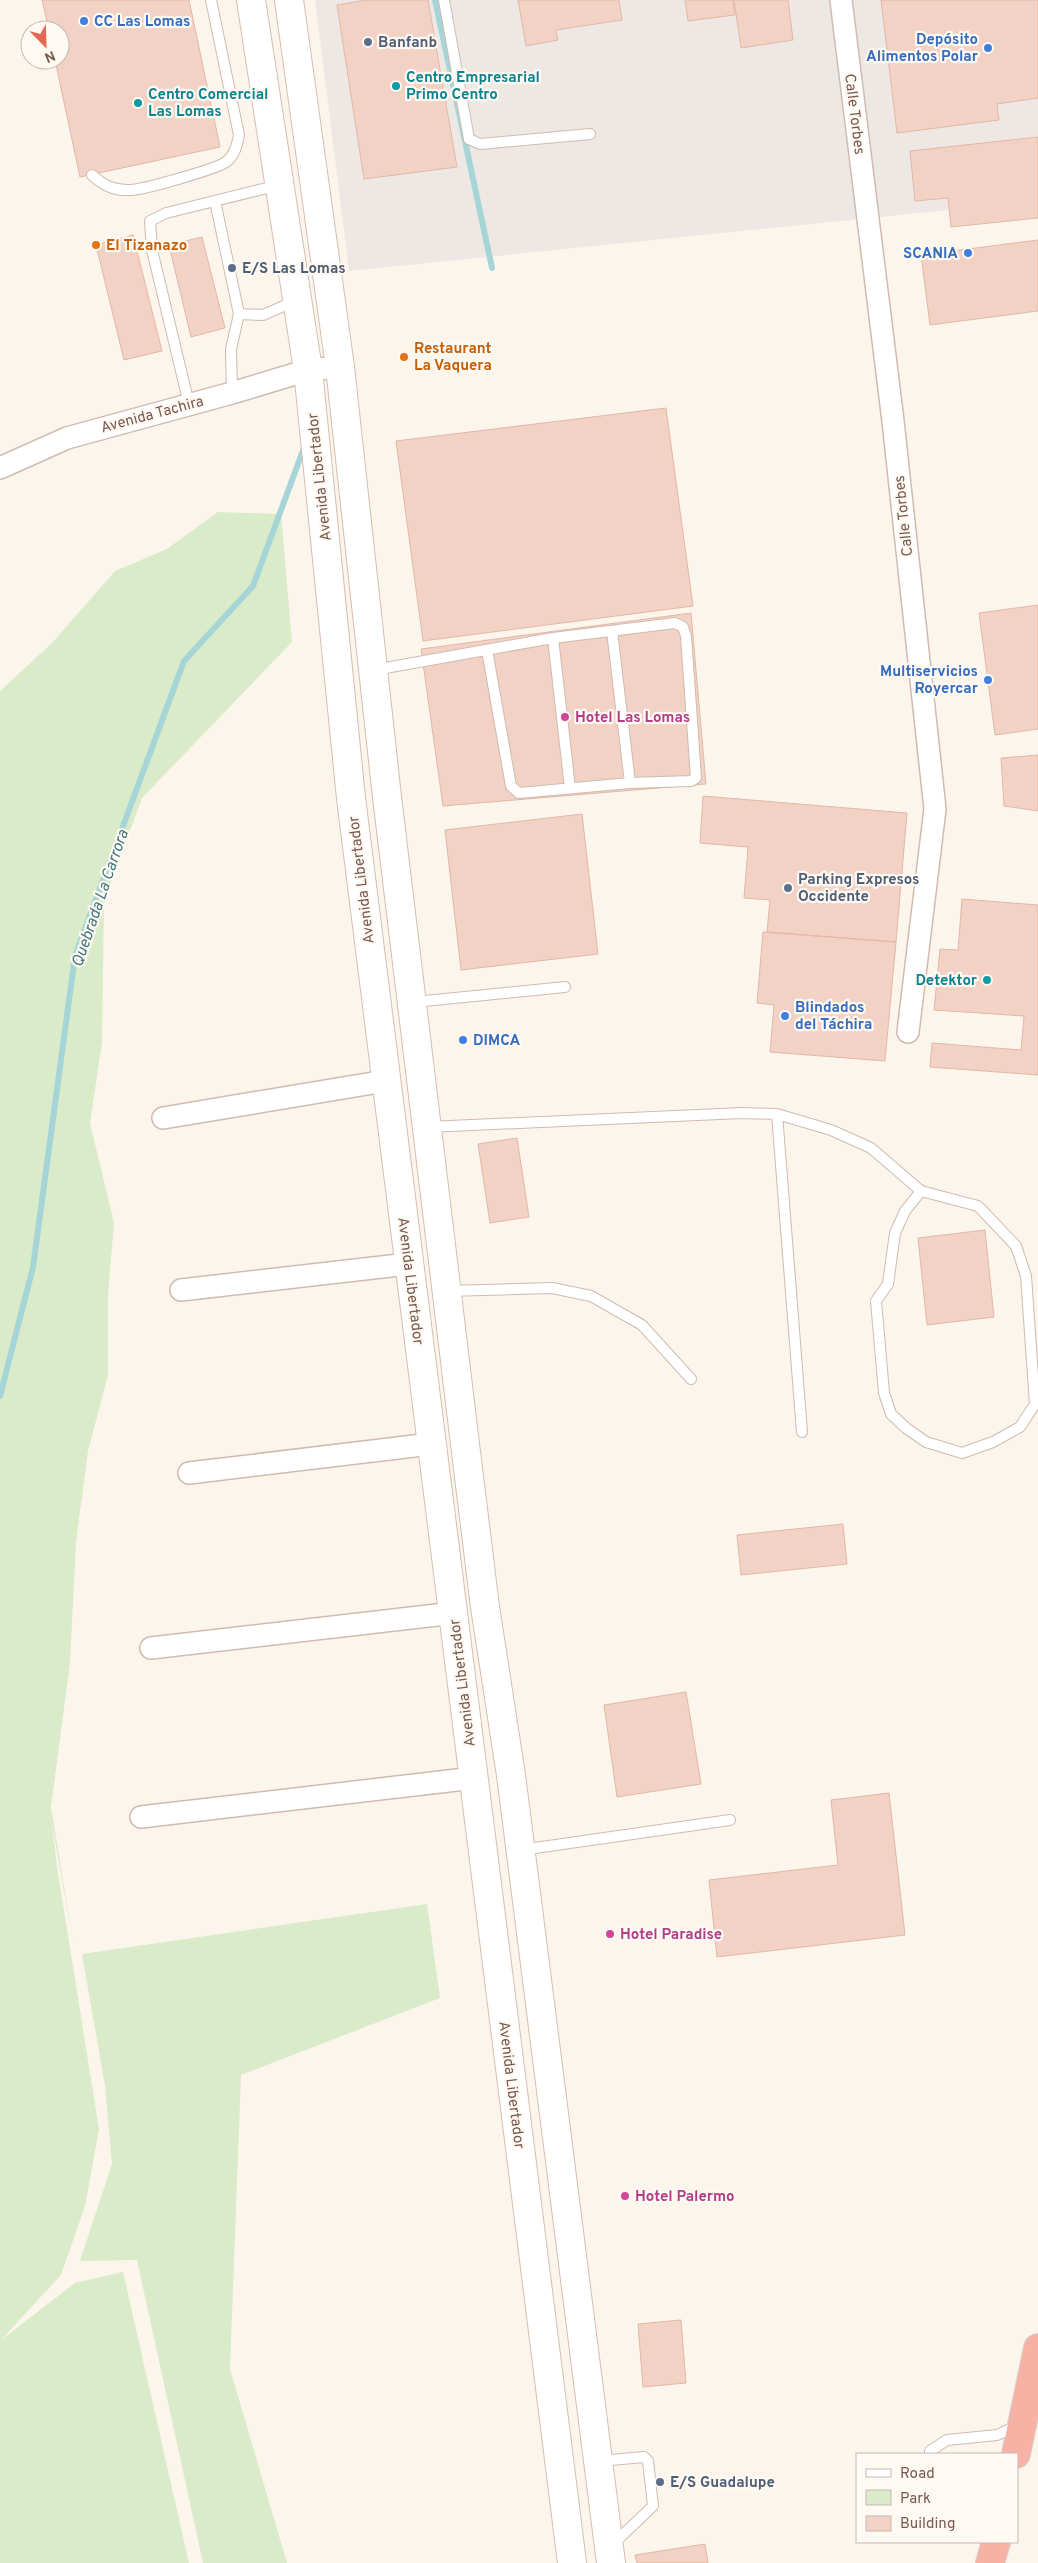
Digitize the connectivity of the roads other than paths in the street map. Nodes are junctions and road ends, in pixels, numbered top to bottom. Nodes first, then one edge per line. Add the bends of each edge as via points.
1 (211, 0) edge
2 (251, 0) edge
3 (289, 0) edge
4 (444, 0) edge
5 (841, 0) edge
6 (590, 134) dead end
7 (92, 174) dead end
8 (279, 185) junction
9 (215, 201) junction
10 (296, 300) junction
11 (239, 314) junction
12 (340, 367) junction
13 (308, 370) junction
14 (232, 393) junction
15 (189, 404) junction
16 (1, 465) edge
17 (612, 630) junction
18 (553, 638) junction
19 (487, 650) junction
20 (374, 670) junction
21 (630, 783) junction
22 (570, 788) junction
23 (565, 987) dead end
24 (413, 1002) junction
25 (908, 1032) dead end
26 (386, 1081) junction
27 (777, 1114) junction
28 (163, 1118) dead end
29 (428, 1127) junction
30 (921, 1192) junction
31 (408, 1264) junction
32 (181, 1290) dead end
33 (447, 1291) junction
34 (691, 1379) dead end
35 (802, 1432) dead end
36 (431, 1444) junction
37 (190, 1473) dead end
38 (454, 1613) junction
39 (151, 1648) dead end
40 (474, 1778) junction
41 (141, 1817) dead end
42 (730, 1820) dead end
43 (520, 1850) junction
44 (1038, 2348) edge
45 (1022, 2424) junction
46 (930, 2453) edge
47 (1016, 2453) edge
48 (597, 2461) junction
49 (996, 2543) edge
50 (610, 2555) edge
51 (572, 2563) edge
52 (990, 2563) edge

1 - 7 lane via 239,135 236,150 227,161 210,169 131,190 103,185
2 - 8 main road, Avenida Libertador
3 - 12 main road
4 - 6 lane via 469,139 480,144
5 - 25 street, Calle Torbes via 892,412 935,809
8 - 9 lane
8 - 10 main road, Avenida Libertador
9 - 11 lane
9 - 15 lane via 166,213 150,221 152,250
10 - 11 lane via 263,315
10 - 13 main road, Avenida Libertador
11 - 14 lane via 230,349
12 - 13 street, Avenida Tachira
12 - 20 main road
13 - 14 street, Avenida Tachira
13 - 26 main road, Avenida Libertador via 351,798
14 - 15 street, Avenida Tachira
15 - 16 street, Avenida Tachira via 67,438
17 - 18 lane
17 - 21 lane
17 - 21 lane via 675,623 683,627 686,636 696,778 691,782
18 - 19 lane
18 - 22 lane
19 - 20 lane
19 - 22 lane via 511,786 519,793
20 - 24 main road
21 - 22 lane
23 - 24 lane
24 - 29 main road
26 - 28 street
26 - 31 main road, Avenida Libertador
27 - 29 lane
27 - 30 lane via 831,1130 871,1148
27 - 35 lane
29 - 33 main road
30 - 30 lane via 978,1206 1016,1246 1026,1276 1035,1404 1020,1427 993,1442 962,1453 926,1442 906,1428 891,1414 884,1393 876,1301 888,1284 895,1233 905,1211
31 - 32 street
31 - 36 main road, Avenida Libertador
33 - 34 lane via 552,1288 592,1296 642,1325
33 - 43 main road via 485,1607
36 - 37 street
36 - 38 main road, Avenida Libertador
38 - 39 street
38 - 40 main road, Avenida Libertador
40 - 41 street
40 - 51 main road, Avenida Libertador
42 - 43 lane
43 - 48 main road
44 - 45 highway
45 - 46 lane via 997,2434 947,2440
45 - 47 highway
48 - 50 main road
48 - 50 lane via 644,2457 648,2461 653,2506
49 - 52 highway

